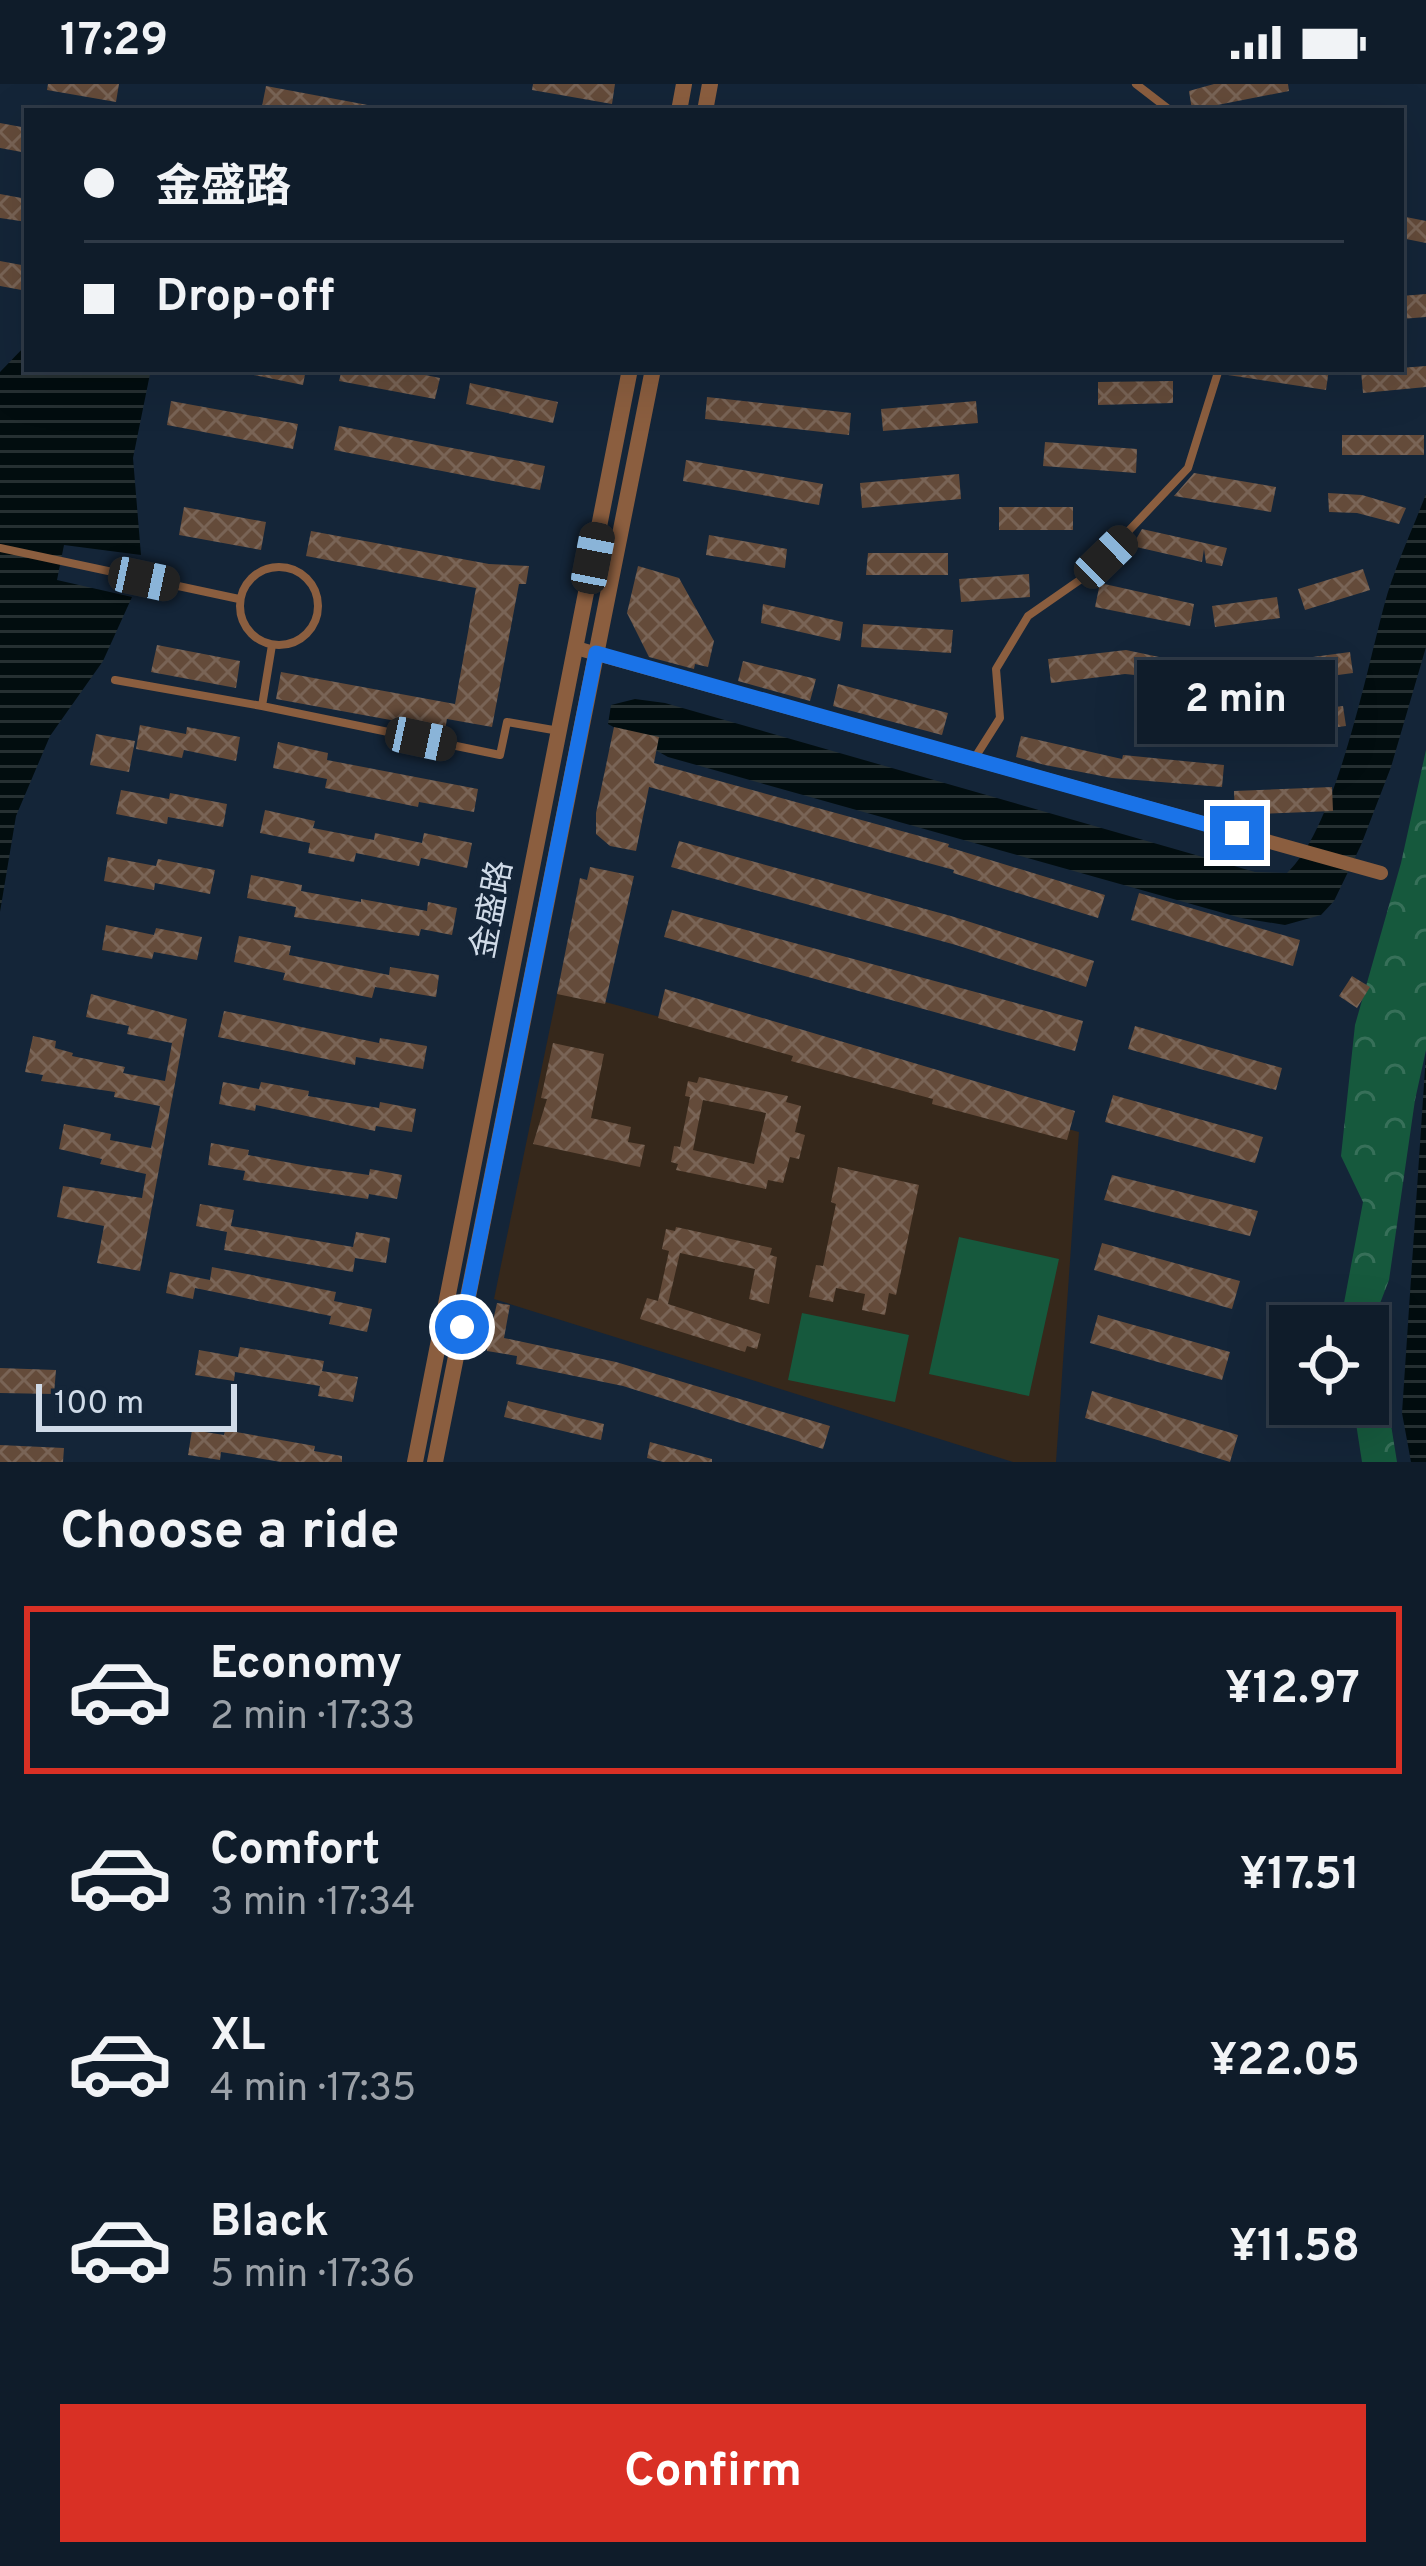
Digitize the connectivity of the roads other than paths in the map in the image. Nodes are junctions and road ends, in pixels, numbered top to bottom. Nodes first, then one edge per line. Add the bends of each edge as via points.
1 (1136, 84) edge
2 (1167, 108) edge
3 (628, 372) edge
4 (652, 372) edge
5 (1218, 372) edge
6 (0, 548) edge
7 (240, 599) junction
8 (272, 645) junction
9 (576, 648) junction
10 (596, 653) junction
11 (115, 680) dead end
12 (262, 706) junction
13 (560, 731) junction
14 (974, 759) junction
15 (1381, 873) dead end
16 (415, 1462) edge
17 (435, 1462) edge

1 - 2 lane
3 - 9 street, 金盛路
4 - 10 street, 金盛路
5 - 14 lane via 1189,468 1087,575 1028,616 996,669 1000,718
6 - 7 lane
7 - 8 lane via 246,629
7 - 8 lane via 256,573 270,567 300,572 311,583 318,597 313,627
8 - 12 lane
9 - 10 street
9 - 13 street, 金盛路
10 - 14 street
10 - 17 street, 金盛路
11 - 12 lane
12 - 13 lane via 500,755 507,722
13 - 16 street, 金盛路
14 - 15 street

